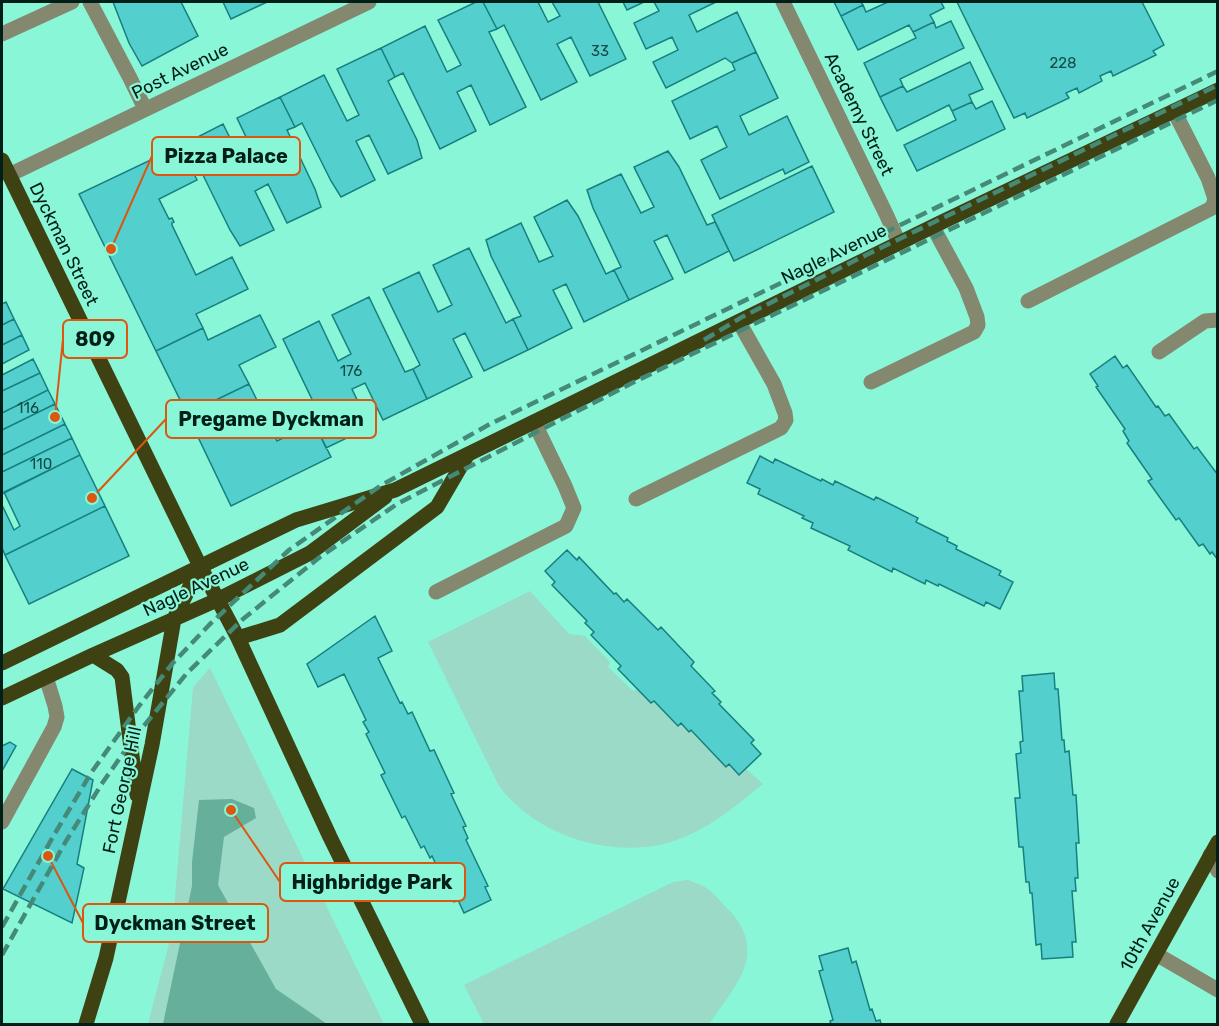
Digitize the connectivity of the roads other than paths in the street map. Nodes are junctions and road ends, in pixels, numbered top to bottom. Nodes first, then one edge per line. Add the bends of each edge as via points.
1 (72, 2) edge
2 (90, 2) edge
3 (369, 2) edge
4 (783, 2) edge
5 (2, 34) edge
6 (1218, 90) edge
7 (145, 109) junction
8 (1174, 111) junction
9 (2, 160) edge
10 (9, 175) junction
11 (933, 227) junction
12 (899, 243) junction
13 (1028, 301) dead end
14 (1218, 320) edge
15 (739, 322) junction
16 (1159, 352) dead end
17 (871, 382) dead end
18 (534, 422) junction
19 (468, 454) junction
20 (395, 490) junction
21 (636, 499) dead end
22 (200, 566) junction
23 (436, 592) dead end
24 (217, 600) junction
25 (174, 620) junction
26 (238, 638) junction
27 (93, 655) junction
28 (2, 663) edge
29 (46, 677) junction
30 (2, 698) edge
31 (139, 807) junction
32 (2, 822) edge
33 (1214, 849) edge
34 (1218, 871) edge
35 (1156, 954) junction
36 (1218, 990) edge
37 (86, 1024) edge
38 (422, 1024) edge
39 (1117, 1024) edge

1 - 5 street
2 - 7 street
3 - 7 street, Post Avenue
4 - 12 street, Academy Street
6 - 8 main road, Nagle Avenue
7 - 10 street, Post Avenue
8 - 11 main road, Nagle Avenue
8 - 13 street via 1208,178 1215,199 1212,208
9 - 10 main road, Dyckman Street
10 - 22 main road, Dyckman Street
11 - 12 main road, Nagle Avenue
11 - 17 street via 966,288 978,325 974,332
12 - 15 main road, Nagle Avenue
14 - 16 street via 1204,321
15 - 18 main road, Nagle Avenue
15 - 21 street via 774,384 786,420 781,428
18 - 19 main road, Nagle Avenue
18 - 23 street via 574,508 566,526
19 - 20 main road, Nagle Avenue
19 - 26 main road via 437,507 280,625
20 - 22 main road, Nagle Avenue via 296,520
20 - 24 main road, Nagle Avenue via 310,553
22 - 24 main road, Dyckman Street
22 - 25 main road, Fort George Hill
22 - 28 main road, Nagle Avenue
24 - 25 main road, Nagle Avenue
24 - 26 main road, Dyckman Street
25 - 27 main road, Nagle Avenue
25 - 31 main road, Fort George Hill
26 - 38 main road, Dyckman Street
27 - 29 main road, Nagle Avenue
27 - 31 main road via 122,677
29 - 30 main road, Nagle Avenue
29 - 32 street via 57,717 54,727
31 - 37 main road, Fort George Hill via 106,958
33 - 34 street
33 - 35 main road, 10th Avenue
35 - 36 street
35 - 39 main road, 10th Avenue

